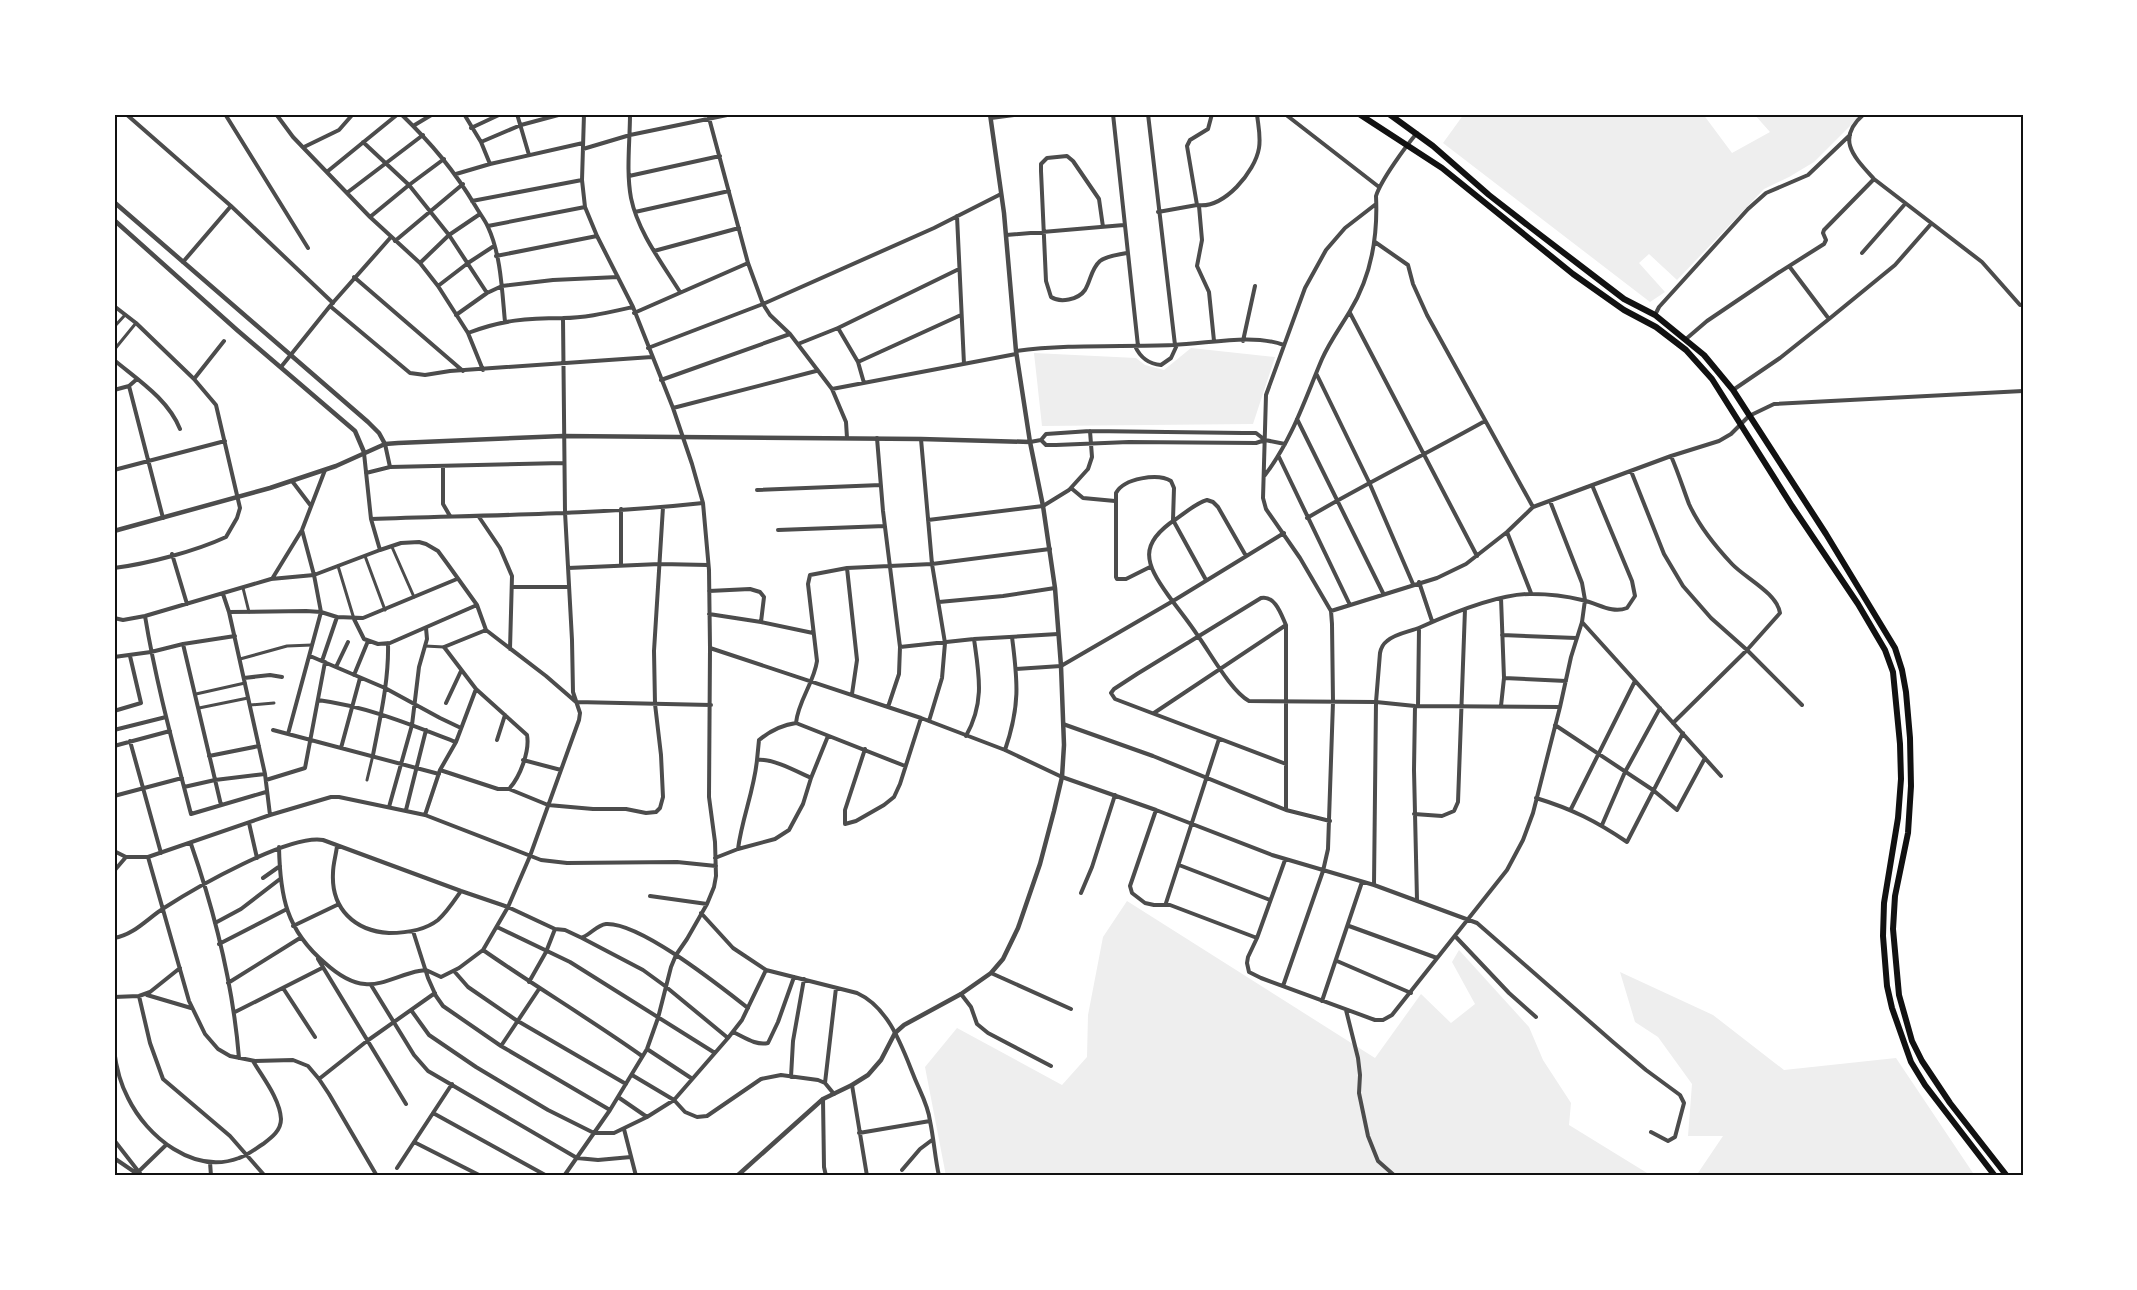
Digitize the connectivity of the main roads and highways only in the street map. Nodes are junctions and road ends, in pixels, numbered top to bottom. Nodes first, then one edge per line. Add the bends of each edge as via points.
1 (1359, 114) edge
2 (1389, 114) edge
3 (1995, 1176) edge
4 (2007, 1176) edge

1 - 3 main road via 1442,168 1573,274 1686,350 1712,379 1858,604 1893,672 1900,744 1898,818 1884,903 1887,986 1911,1062
2 - 4 main road via 1616,293 1655,315 1704,355 1733,390 1895,648 1906,692 1911,786 1893,929 1899,995 1922,1061

